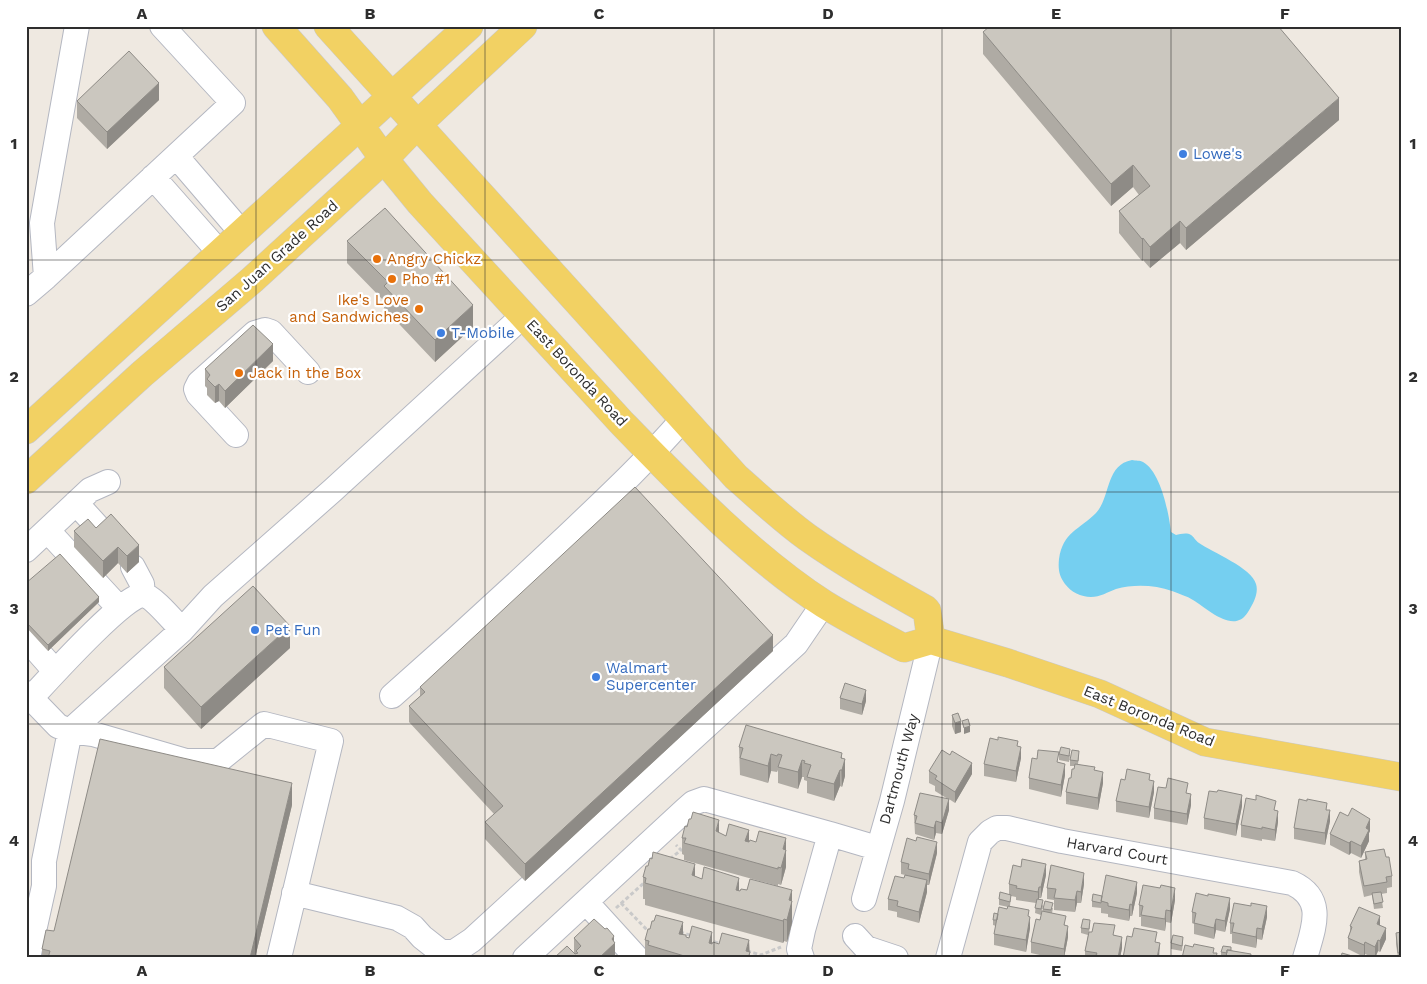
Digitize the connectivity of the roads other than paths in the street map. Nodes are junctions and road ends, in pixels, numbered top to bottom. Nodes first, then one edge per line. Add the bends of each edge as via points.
1 (77, 26) edge
2 (162, 26) edge
3 (276, 26) edge
4 (328, 26) edge
5 (469, 26) edge
6 (523, 26) edge
7 (392, 97) junction
8 (418, 125) junction
9 (360, 126) junction
10 (176, 156) junction
11 (384, 159) junction
12 (153, 177) junction
13 (242, 233) junction
14 (220, 253) junction
15 (46, 277) junction
16 (26, 294) edge
17 (524, 315) junction
18 (308, 372) dead end
19 (683, 419) junction
20 (26, 430) edge
21 (236, 434) dead end
22 (653, 455) junction
23 (26, 480) edge
24 (108, 482) dead end
25 (76, 503) junction
26 (48, 531) junction
27 (106, 536) edge
28 (26, 550) edge
29 (133, 567) dead end
30 (143, 595) junction
31 (824, 603) junction
32 (119, 608) junction
33 (182, 630) junction
34 (26, 638) edge
35 (931, 640) junction
36 (55, 671) junction
37 (29, 696) edge
38 (392, 696) dead end
39 (70, 731) junction
40 (1401, 777) edge
41 (830, 834) junction
42 (877, 848) junction
43 (294, 893) junction
44 (864, 899) dead end
45 (586, 902) junction
46 (855, 936) dead end
47 (801, 951) edge
48 (28, 958) edge
49 (279, 958) edge
50 (525, 958) edge
51 (637, 958) edge
52 (896, 958) edge
53 (948, 958) edge
54 (1305, 958) edge

1 - 15 street via 42,224
2 - 10 street via 233,103
3 - 9 main road, East Boronda Road via 340,98
4 - 7 main road
5 - 7 main road
6 - 8 main road, San Juan Grade Road
7 - 8 main road
7 - 9 main road
8 - 11 main road, San Juan Grade Road
8 - 19 main road
9 - 11 main road, East Boronda Road
9 - 13 main road
10 - 12 street
10 - 13 street
11 - 17 main road, East Boronda Road via 420,203
11 - 23 main road, San Juan Grade Road
12 - 14 street
12 - 15 street
13 - 14 main road
14 - 20 main road
15 - 16 street
17 - 22 main road, East Boronda Road
17 - 33 street via 213,596
18 - 21 street via 266,330 256,333 199,382 198,394
19 - 22 street
19 - 35 main road via 736,477 805,536 862,574 925,609
22 - 31 main road, East Boronda Road via 735,534
22 - 38 street
24 - 25 street via 90,490
25 - 26 street
25 - 27 street
26 - 28 street
26 - 32 street
29 - 30 street via 142,584
30 - 32 street
30 - 33 street
31 - 35 main road, East Boronda Road via 904,648
31 - 43 street via 796,644 472,940 454,952 440,952 413,927 397,918
32 - 36 street
33 - 39 street
34 - 36 street
35 - 40 main road, East Boronda Road via 1100,694 1205,742
35 - 42 street, Dartmouth Way via 892,801
36 - 37 street
37 - 39 street via 58,726
39 - 43 street via 93,734 186,761 218,761 264,724 331,741
39 - 48 street via 46,847 44,886
41 - 42 street
41 - 45 street via 704,800 693,803
41 - 47 street
42 - 44 street, Dartmouth Way
43 - 49 street
45 - 50 street
45 - 51 street
46 - 52 street via 866,948
53 - 54 street, Harvard Court via 980,842 990,832 1002,828 1292,883 1308,894 1315,910

